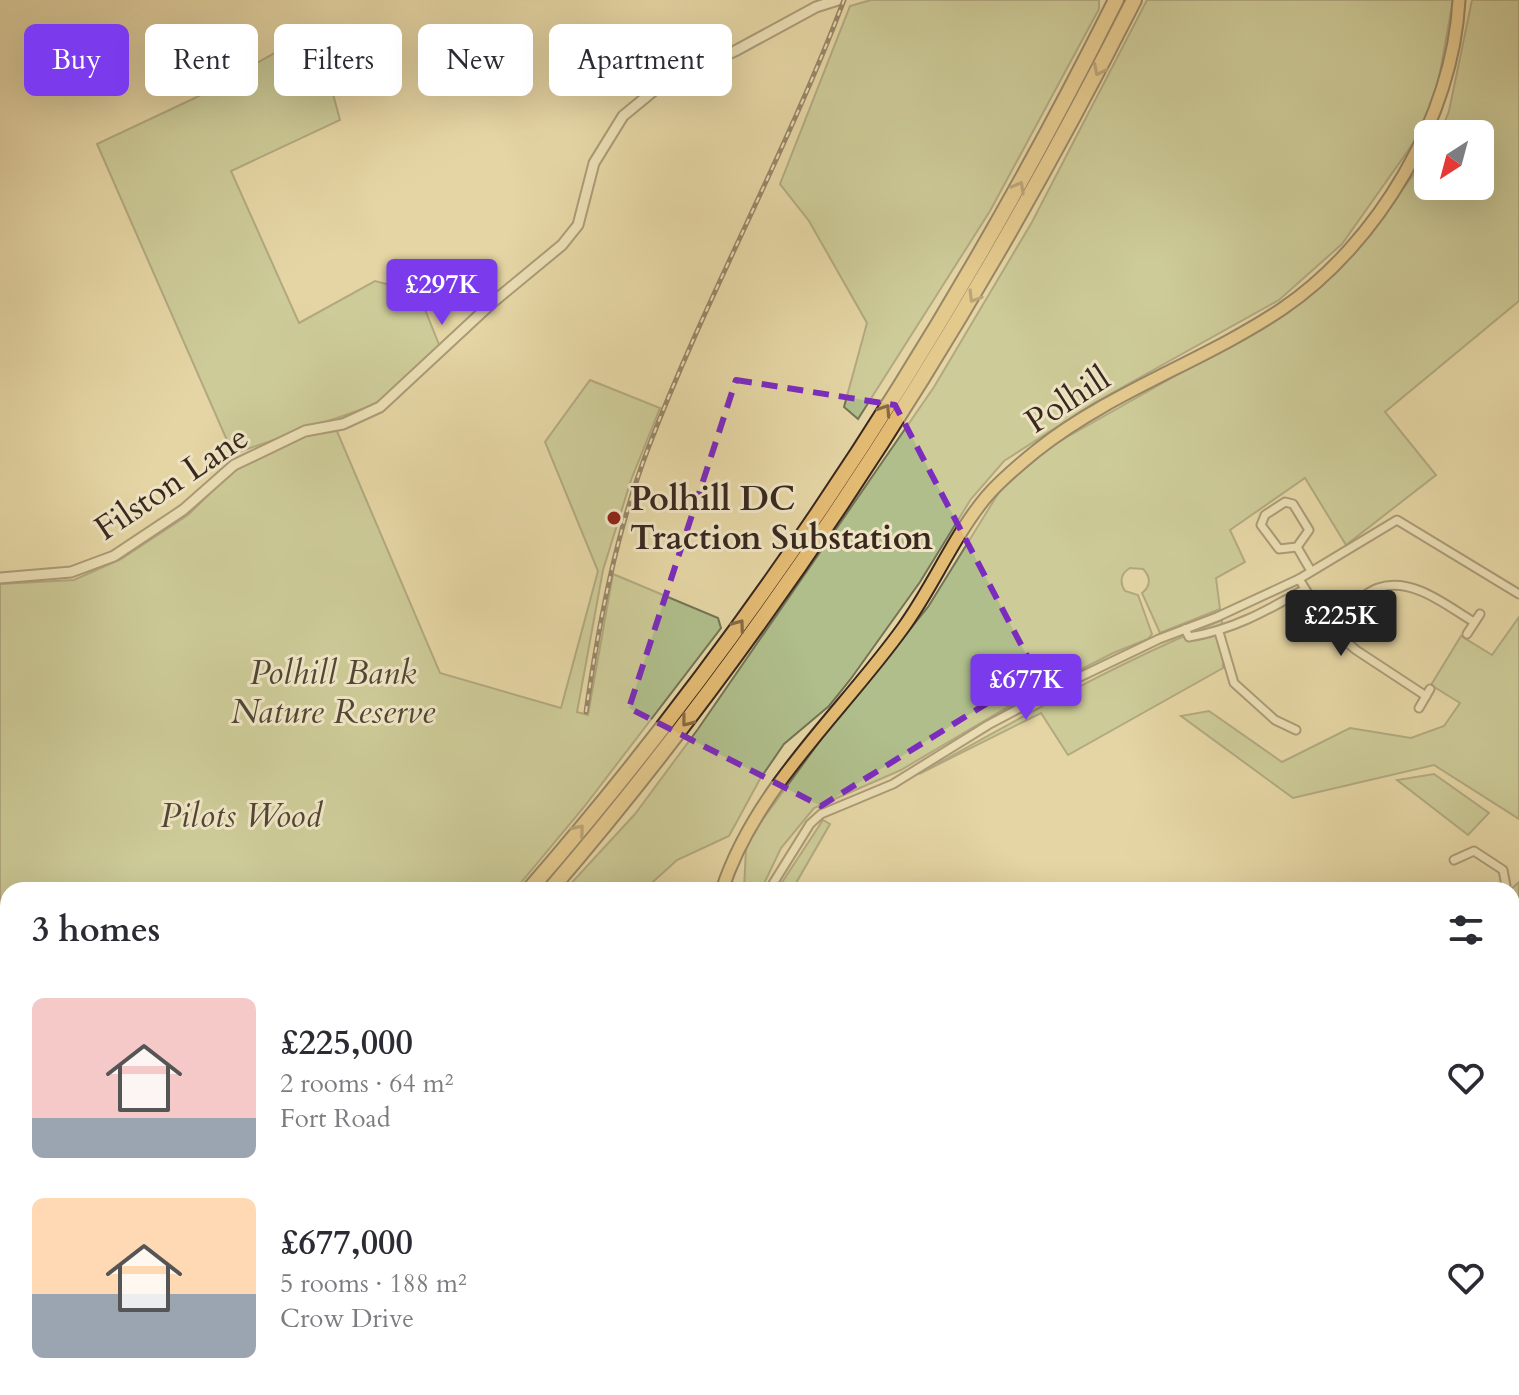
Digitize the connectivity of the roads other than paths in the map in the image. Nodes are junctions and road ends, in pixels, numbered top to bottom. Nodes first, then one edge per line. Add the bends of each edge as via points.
1 (1116, 0) edge
2 (1134, 0) edge
3 (1459, 0) edge
4 (834, 1) edge
5 (814, 3) edge
6 (1297, 547) junction
7 (1311, 571) junction
8 (0, 578) edge
9 (1299, 579) junction
10 (1305, 589) junction
11 (1519, 594) edge
12 (1480, 614) dead end
13 (1474, 622) junction
14 (1329, 627) junction
15 (1185, 629) junction
16 (1219, 632) junction
17 (1467, 634) dead end
18 (1419, 708) dead end
19 (1296, 730) dead end
20 (1454, 860) dead end
21 (535, 882) edge
22 (556, 882) edge
23 (725, 882) edge
24 (774, 882) edge
25 (1505, 882) edge

21 -> 1 highway via 702,675 851,464 993,232
2 -> 22 highway via 1021,216 876,454 724,672
3 - 23 main road, Polhill via 1452,56 1434,120 1406,170 1336,266 1281,309 1101,407 1037,451 987,497 903,628 767,801
4 - 5 street, Filston Lane
5 - 8 street, Filston Lane via 735,51 657,88 623,116 594,163 578,225 562,245 380,407 343,424 294,436 234,465 183,510 114,556 71,572
6 - 6 street via 1309,530 1293,504 1285,502 1265,515 1261,525 1279,549
6 - 7 street
7 - 9 street
7 - 11 street via 1397,520
9 - 10 street
9 - 15 street
10 - 14 street
10 - 16 street
12 - 13 street
13 - 14 street via 1421,591 1397,585 1376,588
13 - 17 street
14 - 18 street via 1356,650 1428,693
15 - 16 street via 1189,637
15 - 24 street via 1010,713 893,784 821,814
16 - 19 street via 1234,683 1275,720
20 - 25 street via 1474,851 1503,870

